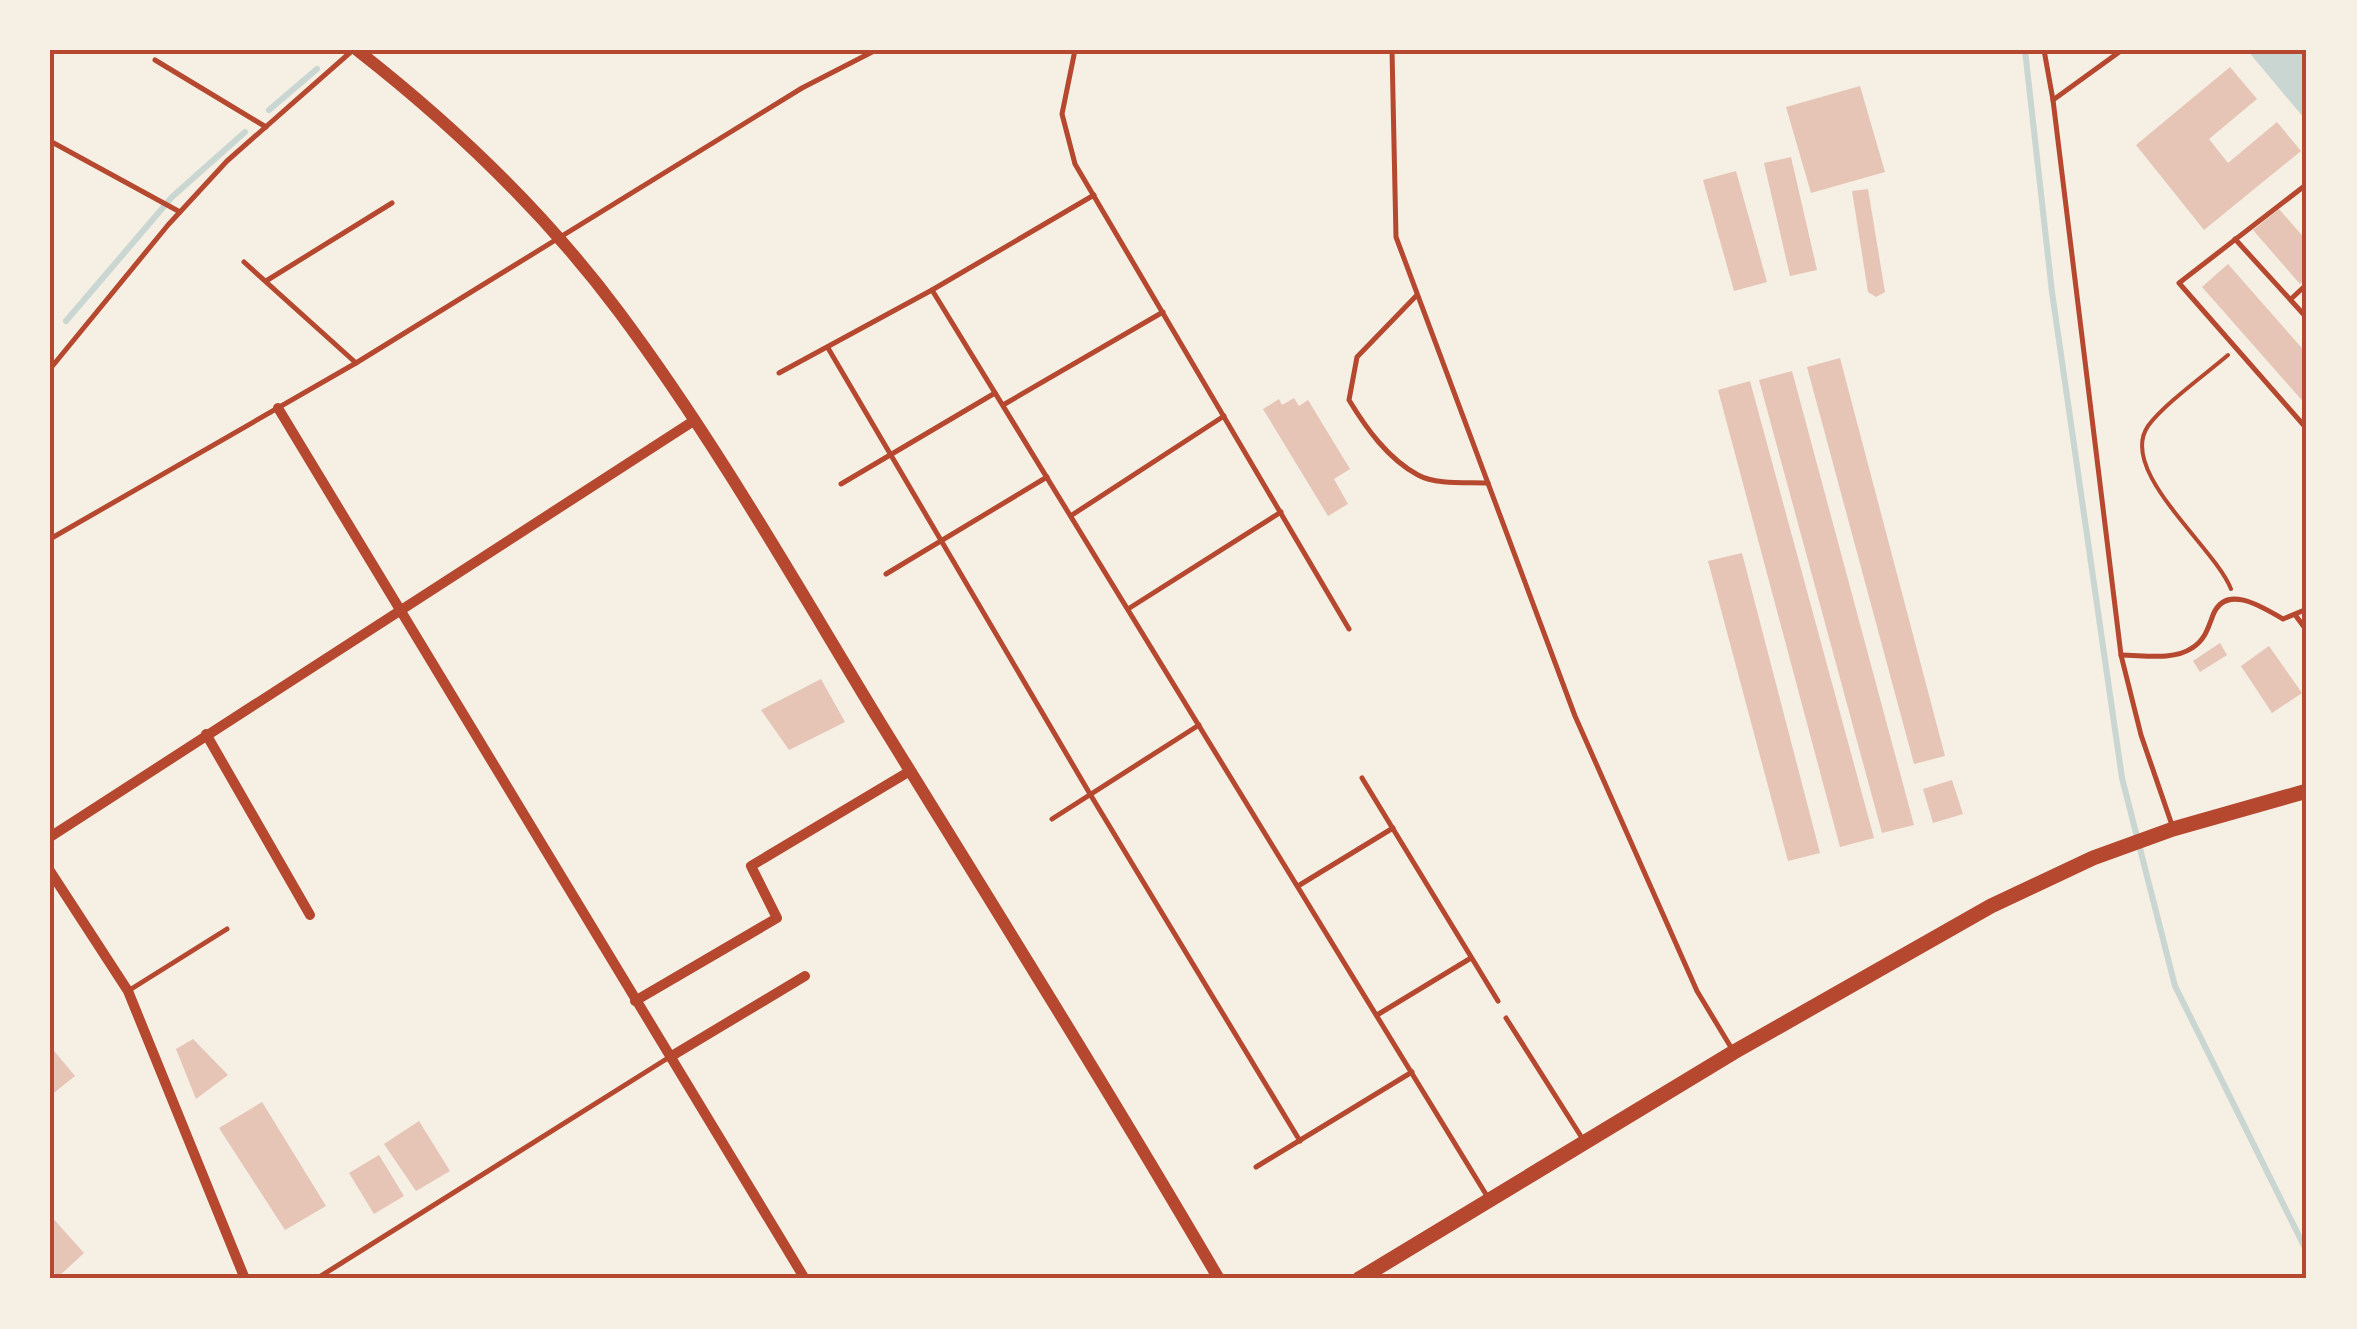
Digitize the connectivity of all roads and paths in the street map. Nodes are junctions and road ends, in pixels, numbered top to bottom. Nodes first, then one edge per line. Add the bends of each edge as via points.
1 (355, 50) edge
2 (876, 50) edge
3 (1075, 50) edge
4 (1392, 50) edge
5 (2044, 50) edge
6 (2122, 50) edge
7 (155, 60) dead end
8 (2053, 100) junction
9 (266, 126) junction
10 (50, 141) edge
11 (2307, 184) edge
12 (1094, 194) junction
13 (392, 202) dead end
14 (180, 212) junction
15 (2235, 238) junction
16 (558, 239) junction
17 (244, 262) dead end
18 (266, 281) junction
19 (2307, 284) edge
20 (932, 290) junction
21 (1418, 295) junction
22 (2290, 300) junction
23 (1163, 312) junction
24 (2307, 318) edge
25 (828, 348) junction
26 (2236, 348) junction
27 (356, 362) junction
28 (50, 369) edge
29 (779, 373) dead end
30 (995, 392) junction
31 (1003, 405) junction
32 (278, 408) junction
33 (1224, 416) junction
34 (695, 420) junction
35 (2307, 429) edge
36 (891, 455) junction
37 (1047, 477) junction
38 (1488, 483) junction
39 (840, 484) dead end
40 (1281, 512) junction
41 (1070, 516) junction
42 (50, 539) edge
43 (942, 542) junction
44 (886, 574) dead end
45 (2235, 600) junction
46 (1128, 609) junction
47 (2307, 609) edge
48 (400, 611) junction
49 (2296, 616) junction
50 (1350, 630) dead end
51 (2307, 631) edge
52 (2120, 655) junction
53 (1199, 725) junction
54 (206, 734) junction
55 (910, 771) junction
56 (1362, 778) dead end
57 (2307, 792) edge
58 (1090, 794) junction
59 (1052, 819) dead end
60 (1393, 828) junction
61 (2173, 830) junction
62 (50, 837) edge
63 (50, 871) edge
64 (1298, 886) junction
65 (310, 915) dead end
66 (227, 929) dead end
67 (1471, 958) junction
68 (805, 976) dead end
69 (128, 991) junction
70 (636, 1001) junction
71 (1498, 1001) dead end
72 (1376, 1015) junction
73 (1506, 1018) dead end
74 (1734, 1052) junction
75 (670, 1057) junction
76 (1412, 1072) junction
77 (1300, 1141) junction
78 (1586, 1144) junction
79 (1256, 1168) dead end
80 (1489, 1198) junction
81 (245, 1279) edge
82 (316, 1279) edge
83 (805, 1279) edge
84 (1220, 1279) edge
85 (1360, 1279) edge

1 - 9 lane
1 - 16 street via 406,89
2 - 16 lane via 802,88
3 - 12 lane via 1062,114 1075,164
4 - 21 lane via 1396,237
5 - 8 lane
6 - 8 lane
7 - 9 lane
8 - 52 lane
9 - 14 lane
10 - 14 lane
11 - 15 lane
12 - 20 lane
12 - 23 lane
13 - 18 lane
14 - 28 lane
15 - 22 lane
15 - 26 lane via 2179,284
16 - 27 lane
16 - 34 street
17 - 18 lane
18 - 27 lane
19 - 22 lane
20 - 25 lane
20 - 30 lane
21 - 38 lane
21 - 38 lane via 1357,357 1349,400 1388,452 1420,476
22 - 24 lane
23 - 31 lane
23 - 33 lane
25 - 29 lane
25 - 36 lane
26 - 35 lane
26 - 45 path via 2151,422 2141,443 2154,483 2217,562
27 - 32 lane
30 - 31 lane
30 - 36 lane
31 - 37 lane
32 - 42 lane
32 - 48 street
33 - 40 lane
33 - 41 lane
34 - 48 street
34 - 55 street
36 - 39 lane
36 - 43 lane
37 - 41 lane
37 - 43 lane
38 - 74 lane via 1575,716 1697,991
40 - 46 lane
40 - 50 lane
41 - 46 lane
43 - 44 lane
43 - 58 lane
45 - 49 lane via 2246,598 2282,620
45 - 52 lane via 2218,607 2207,633 2187,651
46 - 53 lane
47 - 49 lane
48 - 54 street
48 - 70 street
49 - 51 lane
52 - 61 lane
53 - 58 lane
53 - 64 lane
54 - 62 street
54 - 65 street
55 - 70 street via 751,866 776,918
55 - 84 street
56 - 60 lane
57 - 61 main road
58 - 59 lane
58 - 77 lane
60 - 64 lane
60 - 67 lane
61 - 74 main road via 2092,858 1991,906
63 - 69 street
64 - 72 lane
66 - 69 lane
67 - 71 lane
67 - 72 lane
68 - 75 street
69 - 81 street
70 - 75 street
72 - 76 lane
73 - 78 lane
74 - 78 main road
75 - 82 lane
75 - 83 street
76 - 77 lane
76 - 80 lane
77 - 79 lane
78 - 80 main road
80 - 85 main road

